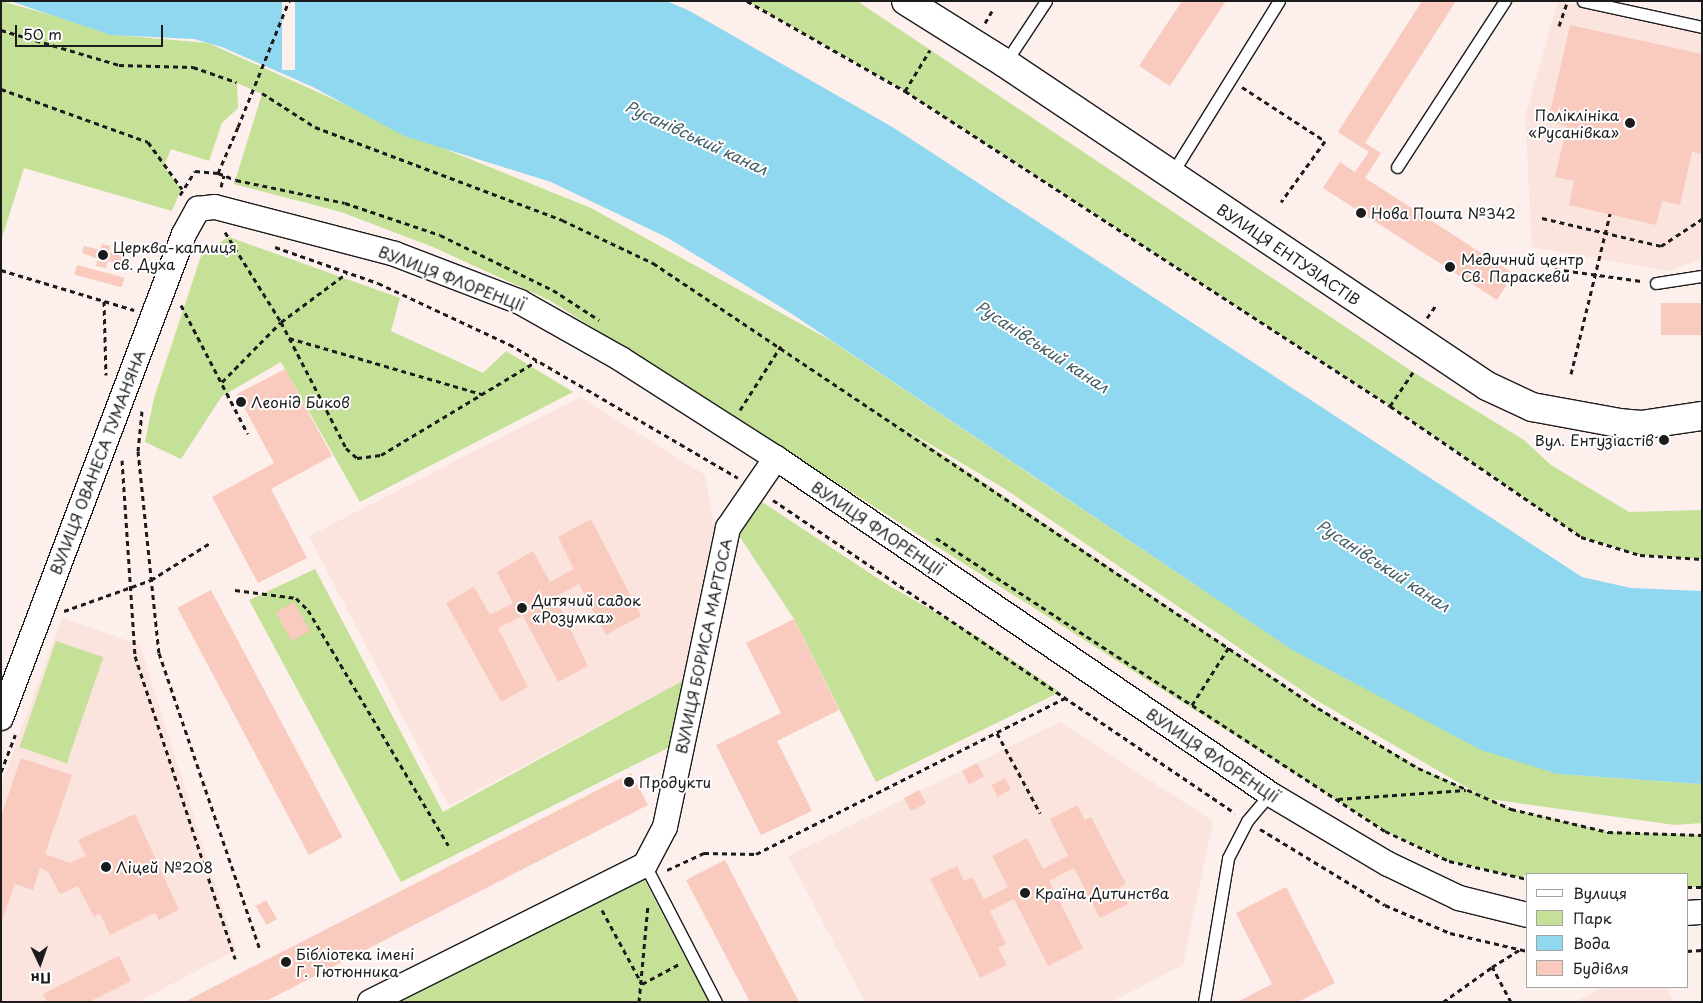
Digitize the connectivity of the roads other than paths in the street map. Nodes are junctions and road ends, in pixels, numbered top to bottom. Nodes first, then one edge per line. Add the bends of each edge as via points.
1 (906, 1) edge
2 (1046, 1) edge
3 (1279, 1) edge
4 (1505, 1) edge
5 (1583, 1) edge
6 (1702, 27) edge
7 (1005, 63) junction
8 (1397, 167) dead end
9 (1171, 175) junction
10 (198, 209) joint
11 (1702, 276) edge
12 (1656, 283) road end
13 (1702, 416) edge
14 (776, 458) junction
15 (6, 692) edge
16 (10, 723) edge
17 (1270, 794) junction
18 (647, 871) junction
19 (1702, 912) edge
20 (1688, 913) edge
21 (1526, 915) edge
22 (382, 999) edge
23 (716, 1002) edge
24 (1204, 1002) edge

1 - 7 street, ВУЛИЦЯ ЕНТУЗІАСТІВ
2 - 7 lane
3 - 9 lane
4 - 8 lane
5 - 6 lane
7 - 9 street, ВУЛИЦЯ ЕНТУЗІАСТІВ
9 - 13 street, ВУЛИЦЯ ЕНТУЗІАСТІВ via 1487,386 1532,407 1641,425
10 - 14 street, ВУЛИЦЯ ФЛОРЕНЦІЇ via 247,212 395,254 520,302 621,359
10 - 15 street, ВУЛИЦЯ ОВАНЕСА ТУМАНЯНА via 184,234
11 - 12 lane
14 - 17 street, ВУЛИЦЯ ФЛОРЕНЦІЇ
14 - 18 street, ВУЛИЦЯ БОРИСА МАРТОСА via 728,528 665,828
15 - 16 street, ВУЛИЦЯ ОВАНЕСА ТУМАНЯНА
17 - 21 street, ВУЛИЦЯ ФЛОРЕНЦІЇ via 1388,864 1459,898
17 - 24 lane via 1247,821 1228,858
18 - 22 street via 592,891
18 - 23 lane
19 - 20 street

